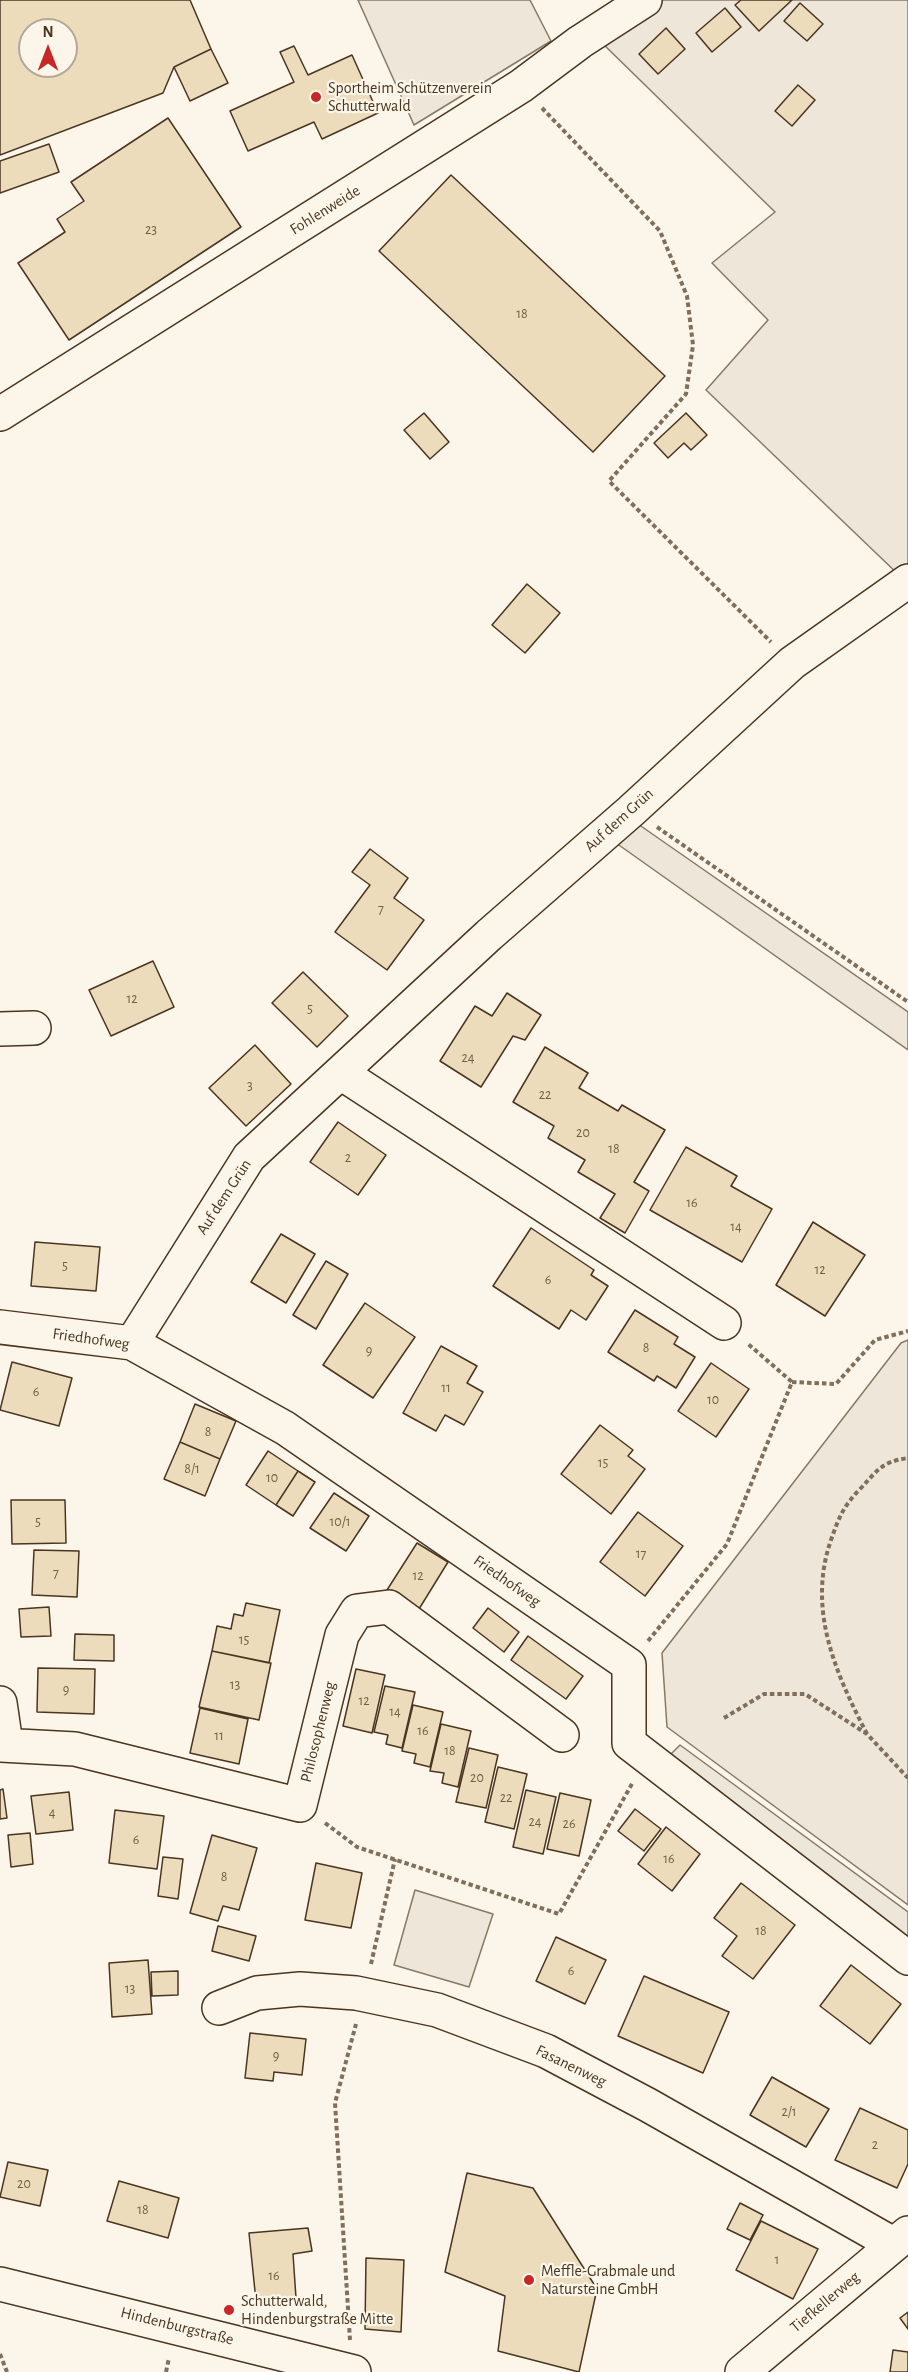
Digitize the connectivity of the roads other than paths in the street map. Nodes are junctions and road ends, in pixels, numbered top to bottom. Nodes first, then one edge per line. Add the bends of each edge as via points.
1 (645, 0) edge
2 (0, 414) edge
3 (908, 581) edge
4 (34, 1028) dead end
5 (0, 1029) edge
6 (341, 1073) junction
7 (724, 1323) road end
8 (0, 1327) edge
9 (132, 1343) junction
10 (0, 1703) edge
11 (562, 1735) dead end
12 (3, 1744) edge
13 (908, 1958) edge
14 (219, 2008) dead end
15 (901, 2239) edge
16 (0, 2284) edge
17 (353, 2372) edge
18 (742, 2372) edge

1 - 2 street, Fohlenweide via 521,86
3 - 6 street, Auf dem Grün via 792,663
4 - 5 street
6 - 7 street
6 - 9 street, Auf dem Grün via 249,1157
8 - 9 street, Friedhofweg
9 - 13 street, Friedhofweg via 285,1428 629,1665 629,1743
10 - 12 street, Philosophenweg
11 - 12 street, Philosophenweg via 389,1607 357,1611 342,1635 300,1804 75,1749
14 - 15 street, Fasanenweg via 257,1992 300,1989 364,1994 437,2010 546,2051
15 - 18 street, Tiefkellerweg
16 - 17 street, Hindenburgstraße

